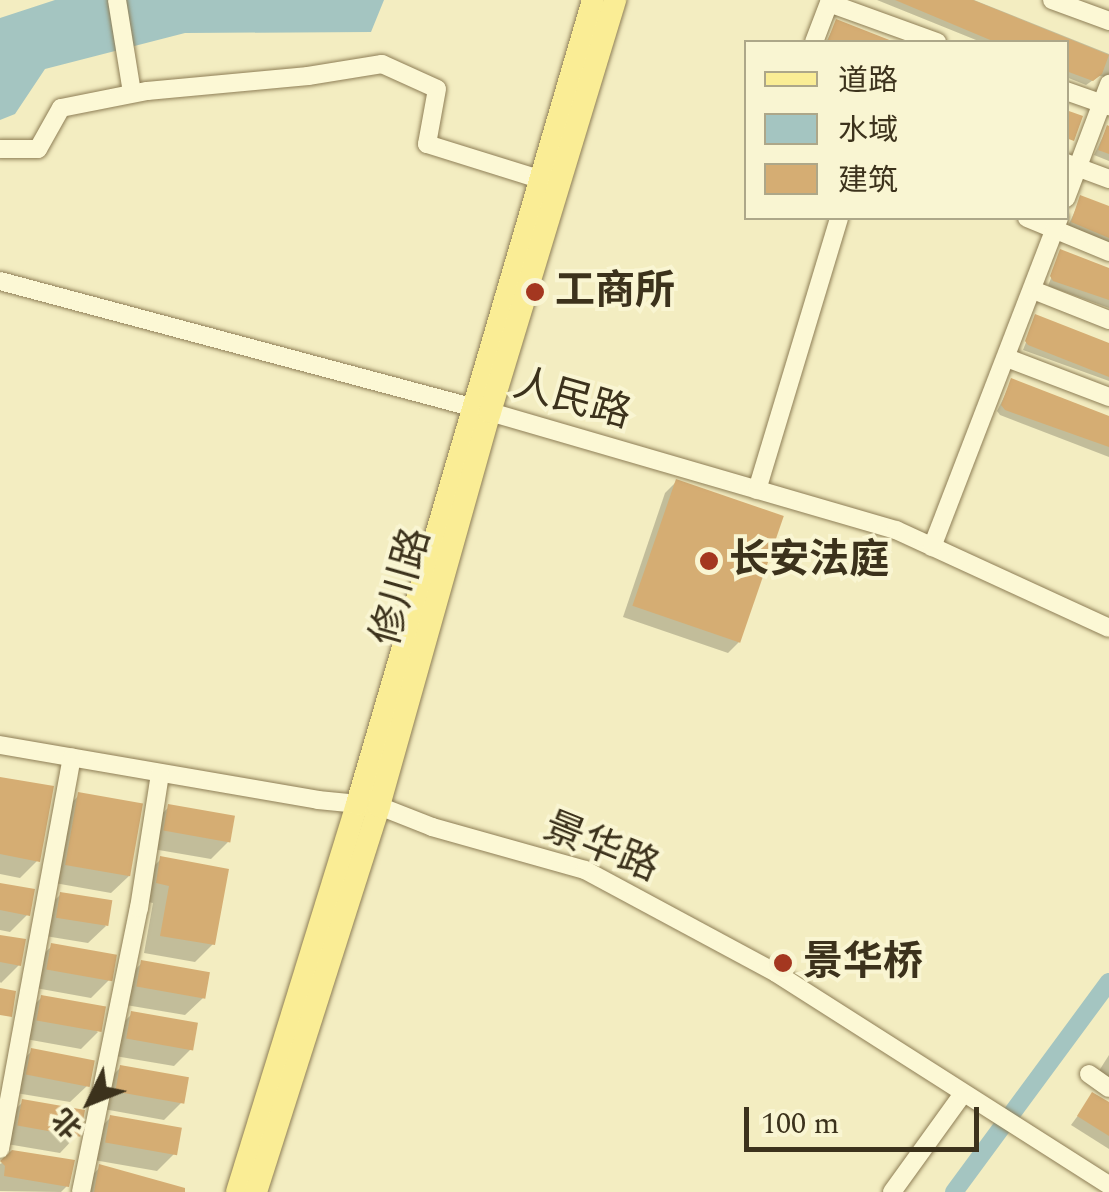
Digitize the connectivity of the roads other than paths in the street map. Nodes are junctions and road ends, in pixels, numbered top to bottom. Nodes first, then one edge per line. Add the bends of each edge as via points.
1 (117, 0) edge
2 (593, 0) edge
3 (615, 0) edge
4 (1052, 0) edge
5 (830, 1) edge
6 (1109, 20) edge
7 (815, 40) edge
8 (932, 40) edge
9 (1109, 84) edge
10 (1069, 91) edge
11 (132, 94) junction
12 (1105, 105) edge
13 (0, 149) edge
14 (1072, 165) edge
15 (1109, 179) edge
16 (549, 182) junction
17 (839, 220) edge
18 (1057, 224) edge
19 (1109, 252) edge
20 (0, 280) edge
21 (1032, 290) junction
22 (1109, 320) edge
23 (1007, 358) junction
24 (1109, 397) edge
25 (480, 410) junction
26 (757, 490) junction
27 (932, 547) junction
28 (1109, 628) edge
29 (0, 746) edge
30 (72, 758) junction
31 (160, 774) junction
32 (368, 805) junction
33 (1089, 1074) dead end
34 (1109, 1088) edge
35 (963, 1095) junction
36 (0, 1149) edge
37 (1109, 1186) edge
38 (81, 1192) edge
39 (236, 1192) edge
40 (256, 1192) edge
41 (892, 1192) edge

1 - 11 street
2 - 16 main road, 修川路
3 - 16 main road, 修川路
4 - 6 street
5 - 7 street
5 - 8 street
9 - 12 street
10 - 12 street
11 - 13 street via 61,108 38,149
11 - 16 street via 382,64 437,88 426,144
12 - 14 street
14 - 15 street
16 - 25 main road, 修川路
17 - 26 street
18 - 19 street
18 - 21 street
20 - 25 street, 人民路
21 - 22 street
21 - 23 street
23 - 24 street
23 - 27 street
25 - 26 street, 人民路
25 - 32 main road, 修川路
26 - 27 street, 人民路 via 896,530
27 - 28 street, 人民路
29 - 30 street, 景华路
30 - 31 street, 景华路
30 - 36 street
31 - 32 street, 景华路
31 - 38 street
32 - 35 street, 景华路 via 585,870 776,973
32 - 39 main road, 修川路
32 - 40 main road, 修川路
33 - 34 street
35 - 37 street, 景华路
35 - 41 street

